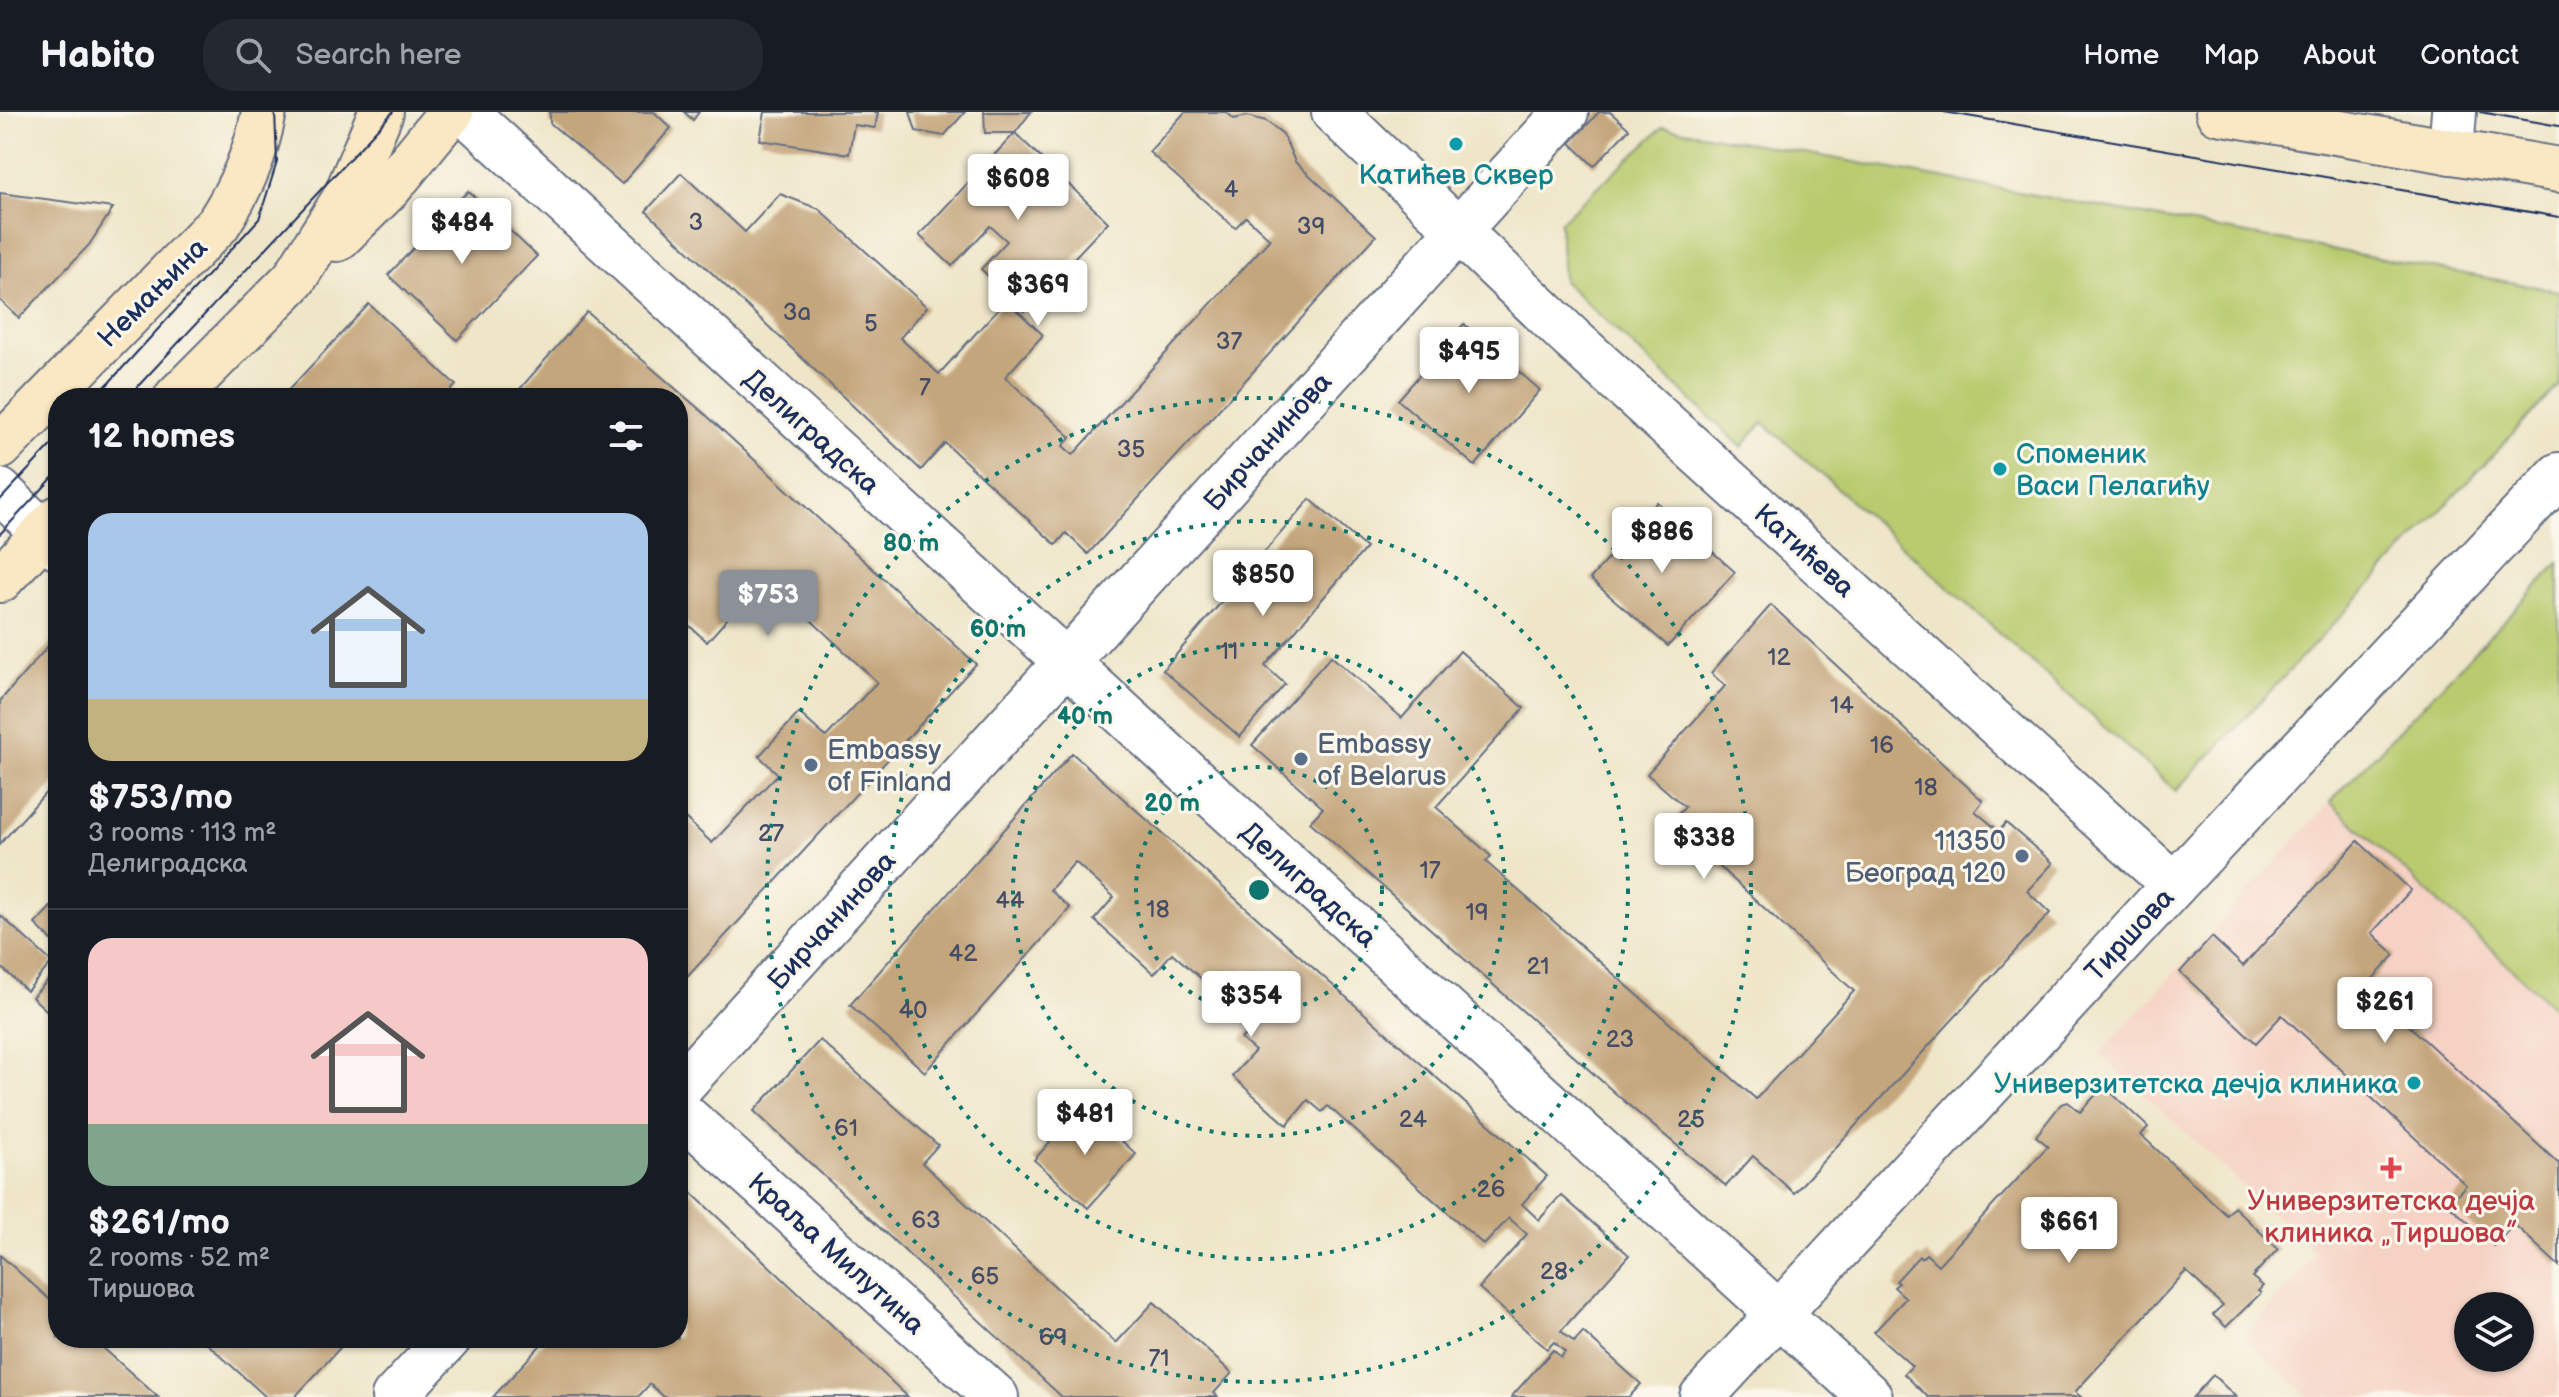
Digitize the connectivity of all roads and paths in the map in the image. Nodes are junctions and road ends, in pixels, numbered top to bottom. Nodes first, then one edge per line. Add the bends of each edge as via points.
1 (264, 112) edge
2 (381, 112) edge
3 (451, 112) edge
4 (465, 112) edge
5 (1334, 112) edge
6 (1566, 112) edge
7 (2218, 112) edge
8 (2452, 132) edge
9 (2559, 170) edge
10 (1459, 231) junction
11 (294, 279) junction
12 (58, 388) edge
13 (186, 388) edge
14 (48, 398) edge
15 (0, 447) edge
16 (2559, 475) edge
17 (0, 491) edge
18 (48, 529) edge
19 (48, 537) edge
20 (0, 580) edge
21 (1065, 661) junction
22 (2174, 885) junction
23 (688, 1078) edge
24 (688, 1119) edge
25 (1779, 1313) junction
26 (440, 1348) edge
27 (394, 1397) edge
28 (996, 1397) edge
29 (1702, 1397) edge
30 (1870, 1397) edge

1 - 12 main road, Немањина via 242,186 218,224
2 - 11 main road via 345,198
3 - 11 main road via 389,188
4 - 21 street, Делиградска
5 - 10 street, Катићева
6 - 10 street, Бирчанинова
7 - 8 main road
8 - 9 main road
10 - 21 street, Бирчанинова
10 - 22 street, Катићева
11 - 13 main road
14 - 15 main road, Немањина
16 - 22 street, Тиршова
17 - 18 street
19 - 20 main road
21 - 23 street, Бирчанинова
21 - 25 street, Делиградска
22 - 25 street, Тиршова
24 - 28 street, Краља Милутина
25 - 29 street, Тиршова
25 - 30 street, Делиградска
26 - 27 street

